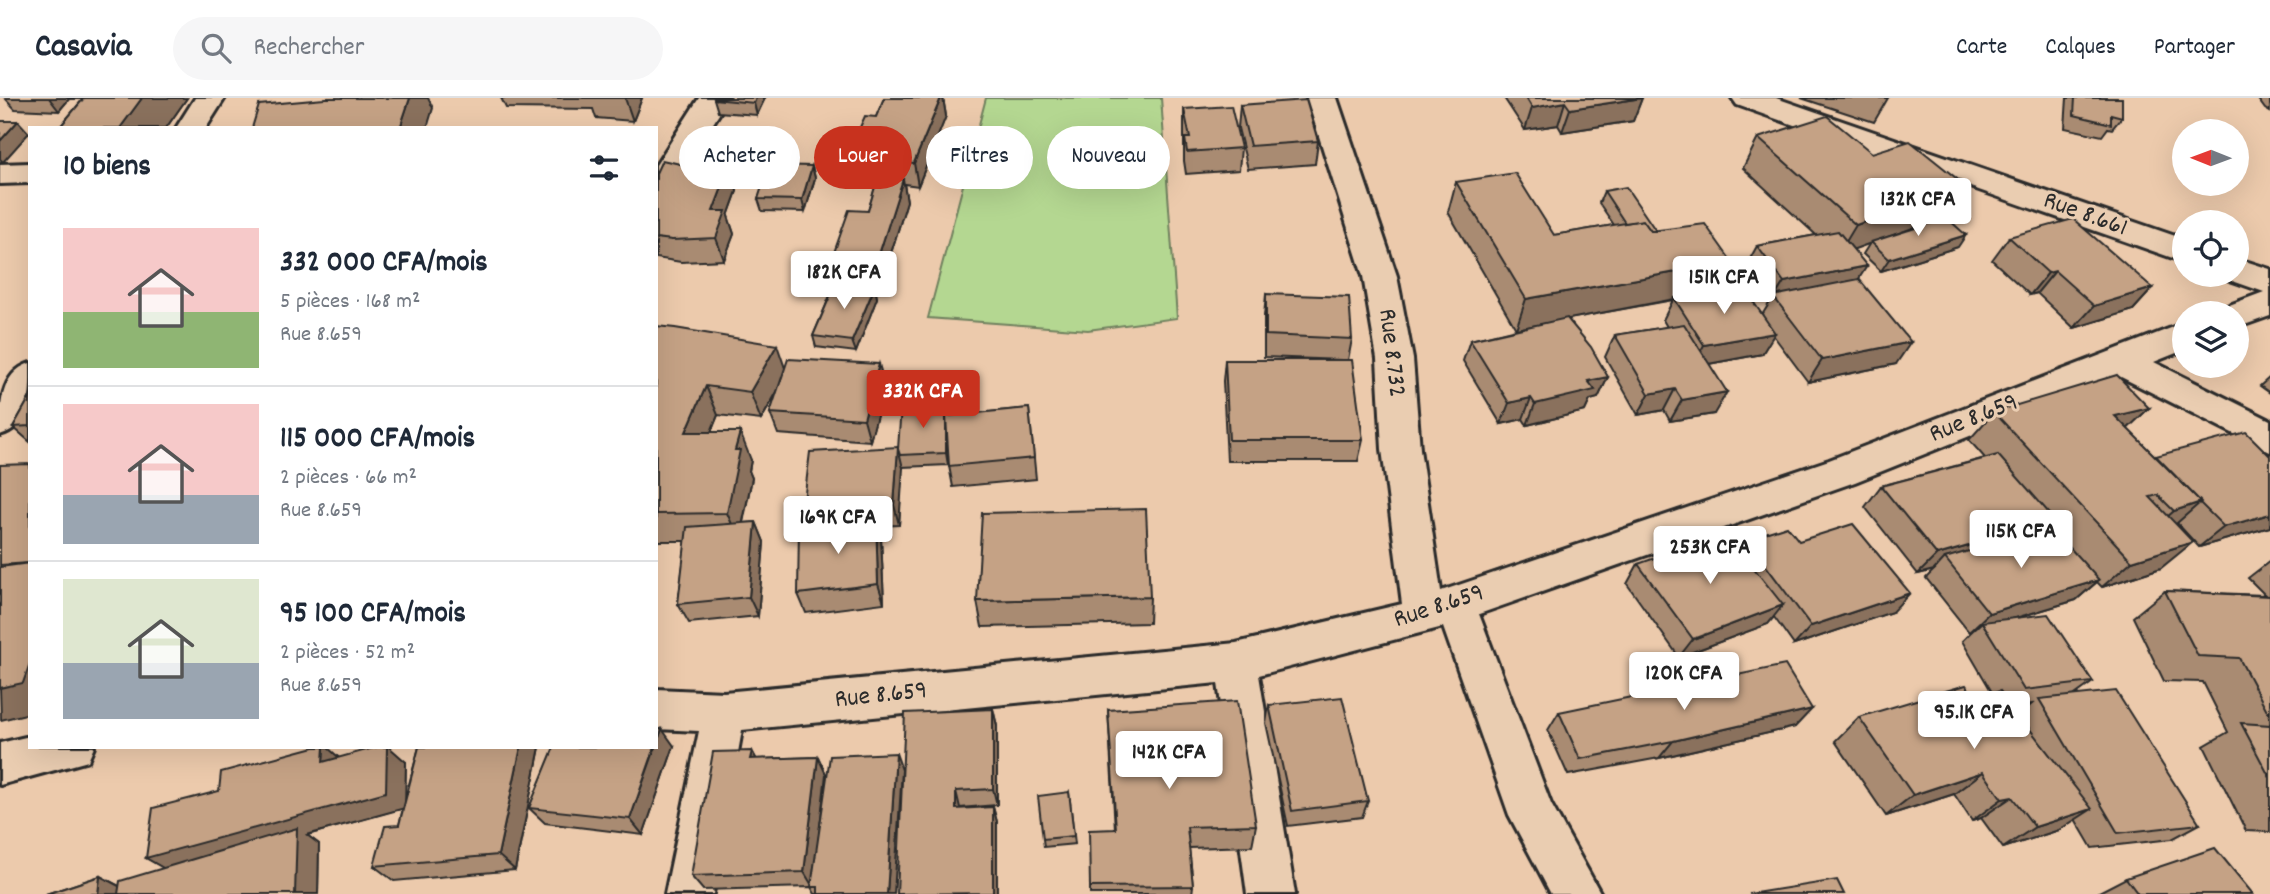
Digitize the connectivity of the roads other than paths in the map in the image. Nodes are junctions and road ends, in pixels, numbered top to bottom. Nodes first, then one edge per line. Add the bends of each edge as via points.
1 (210, 98) edge
2 (714, 98) edge
3 (1322, 98) edge
4 (1747, 98) edge
5 (192, 126) edge
6 (28, 173) edge
7 (0, 174) edge
8 (658, 187) edge
9 (2172, 247) edge
10 (2249, 275) edge
11 (2270, 282) edge
12 (2270, 303) edge
13 (2249, 311) edge
14 (2172, 341) edge
15 (2120, 361) junction
16 (28, 379) edge
17 (0, 421) edge
18 (2270, 437) edge
19 (1440, 609) junction
20 (1236, 662) junction
21 (658, 709) edge
22 (724, 712) junction
23 (64, 749) edge
24 (0, 764) edge
25 (689, 894) edge
26 (1271, 894) edge
27 (1577, 894) edge

1 - 5 street
2 - 8 street
3 - 19 street, Rue 8.732 via 1380,276 1395,359 1401,449
4 - 9 street, Rue 8.661
6 - 7 street
10 - 11 street
12 - 13 street
14 - 15 street, Rue 8.659
15 - 18 street
15 - 19 street, Rue 8.659 via 1842,471
16 - 17 street
19 - 20 street, Rue 8.659
19 - 27 street, Rue 8.732 via 1532,815
20 - 22 street, Rue 8.659
20 - 26 street
21 - 22 street, Rue 8.659
22 - 25 street
23 - 24 street

